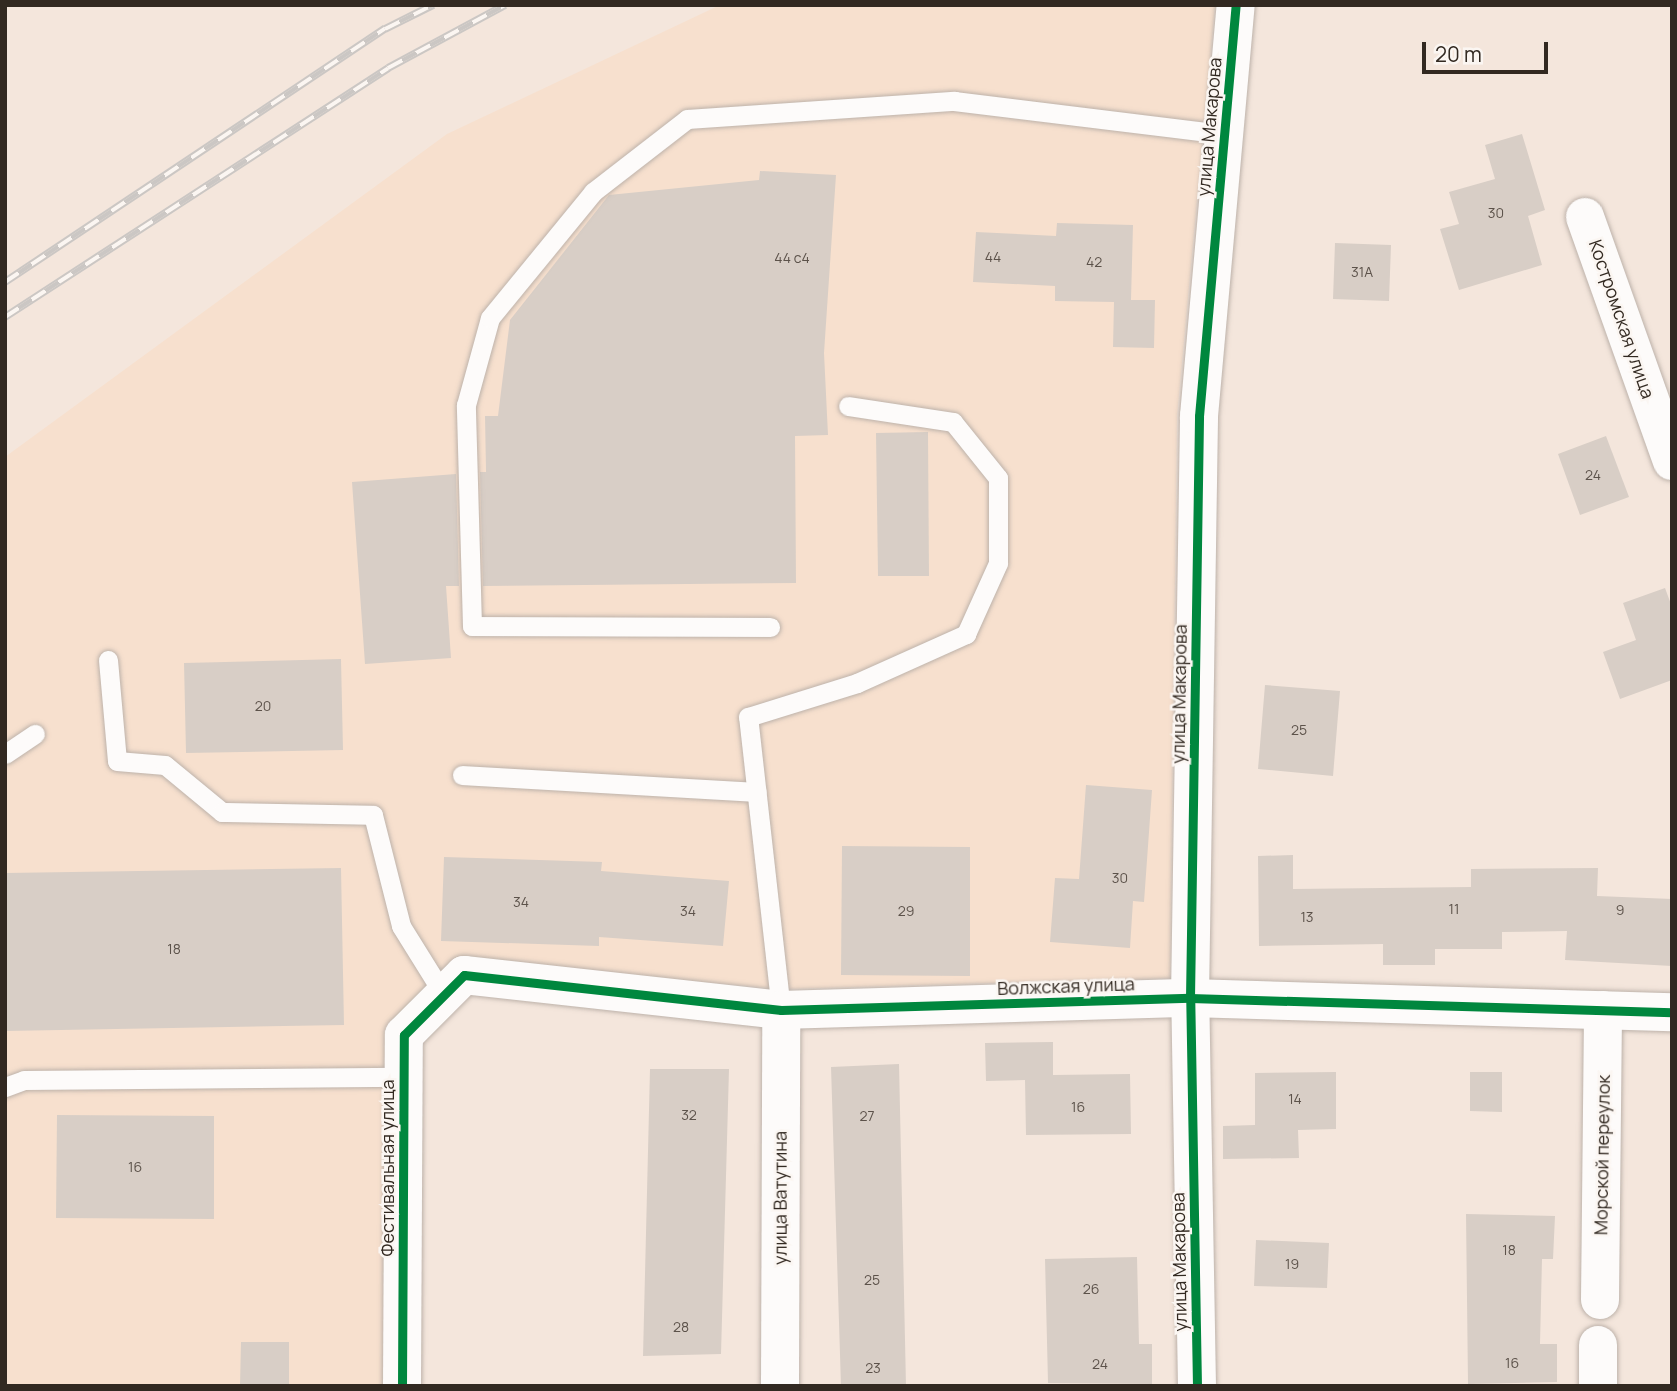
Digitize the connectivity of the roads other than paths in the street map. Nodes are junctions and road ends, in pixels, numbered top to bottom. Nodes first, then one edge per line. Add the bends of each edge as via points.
1 (1236, 5) edge
2 (1224, 134) junction
3 (1585, 217) dead end
4 (848, 406) dead end
5 (1672, 461) edge
6 (770, 627) dead end
7 (108, 660) dead end
8 (35, 734) dead end
9 (5, 754) edge
10 (462, 775) dead end
11 (757, 792) junction
12 (454, 985) junction
13 (1190, 998) junction
14 (780, 1010) junction
15 (1604, 1010) junction
16 (1672, 1012) edge
17 (404, 1077) junction
18 (5, 1087) edge
19 (1601, 1300) dead end
20 (1598, 1345) dead end
21 (402, 1386) edge
22 (779, 1386) edge
23 (1197, 1386) edge
24 (1598, 1386) edge

1 - 2 street, улица Макарова
2 - 6 lane via 954,101 687,120 593,192 491,318 466,405 472,626
2 - 13 street, улица Макарова via 1199,416
3 - 5 street, Костромская улица
4 - 11 lane via 953,422 998,478 998,563 966,634 857,683 748,717
7 - 12 lane via 117,761 165,765 222,812 373,815 401,926
8 - 9 lane
10 - 11 lane
11 - 14 lane
12 - 14 street, Волжская улица
12 - 17 street, Фестивальная улица via 404,1035
13 - 14 street, Волжская улица
13 - 15 street, Волжская улица
13 - 23 street, улица Макарова
14 - 22 street, улица Ватутина
15 - 16 street, Волжская улица
15 - 19 street, Морской переулок
17 - 18 lane via 24,1080
17 - 21 street, Фестивальная улица
20 - 24 street

